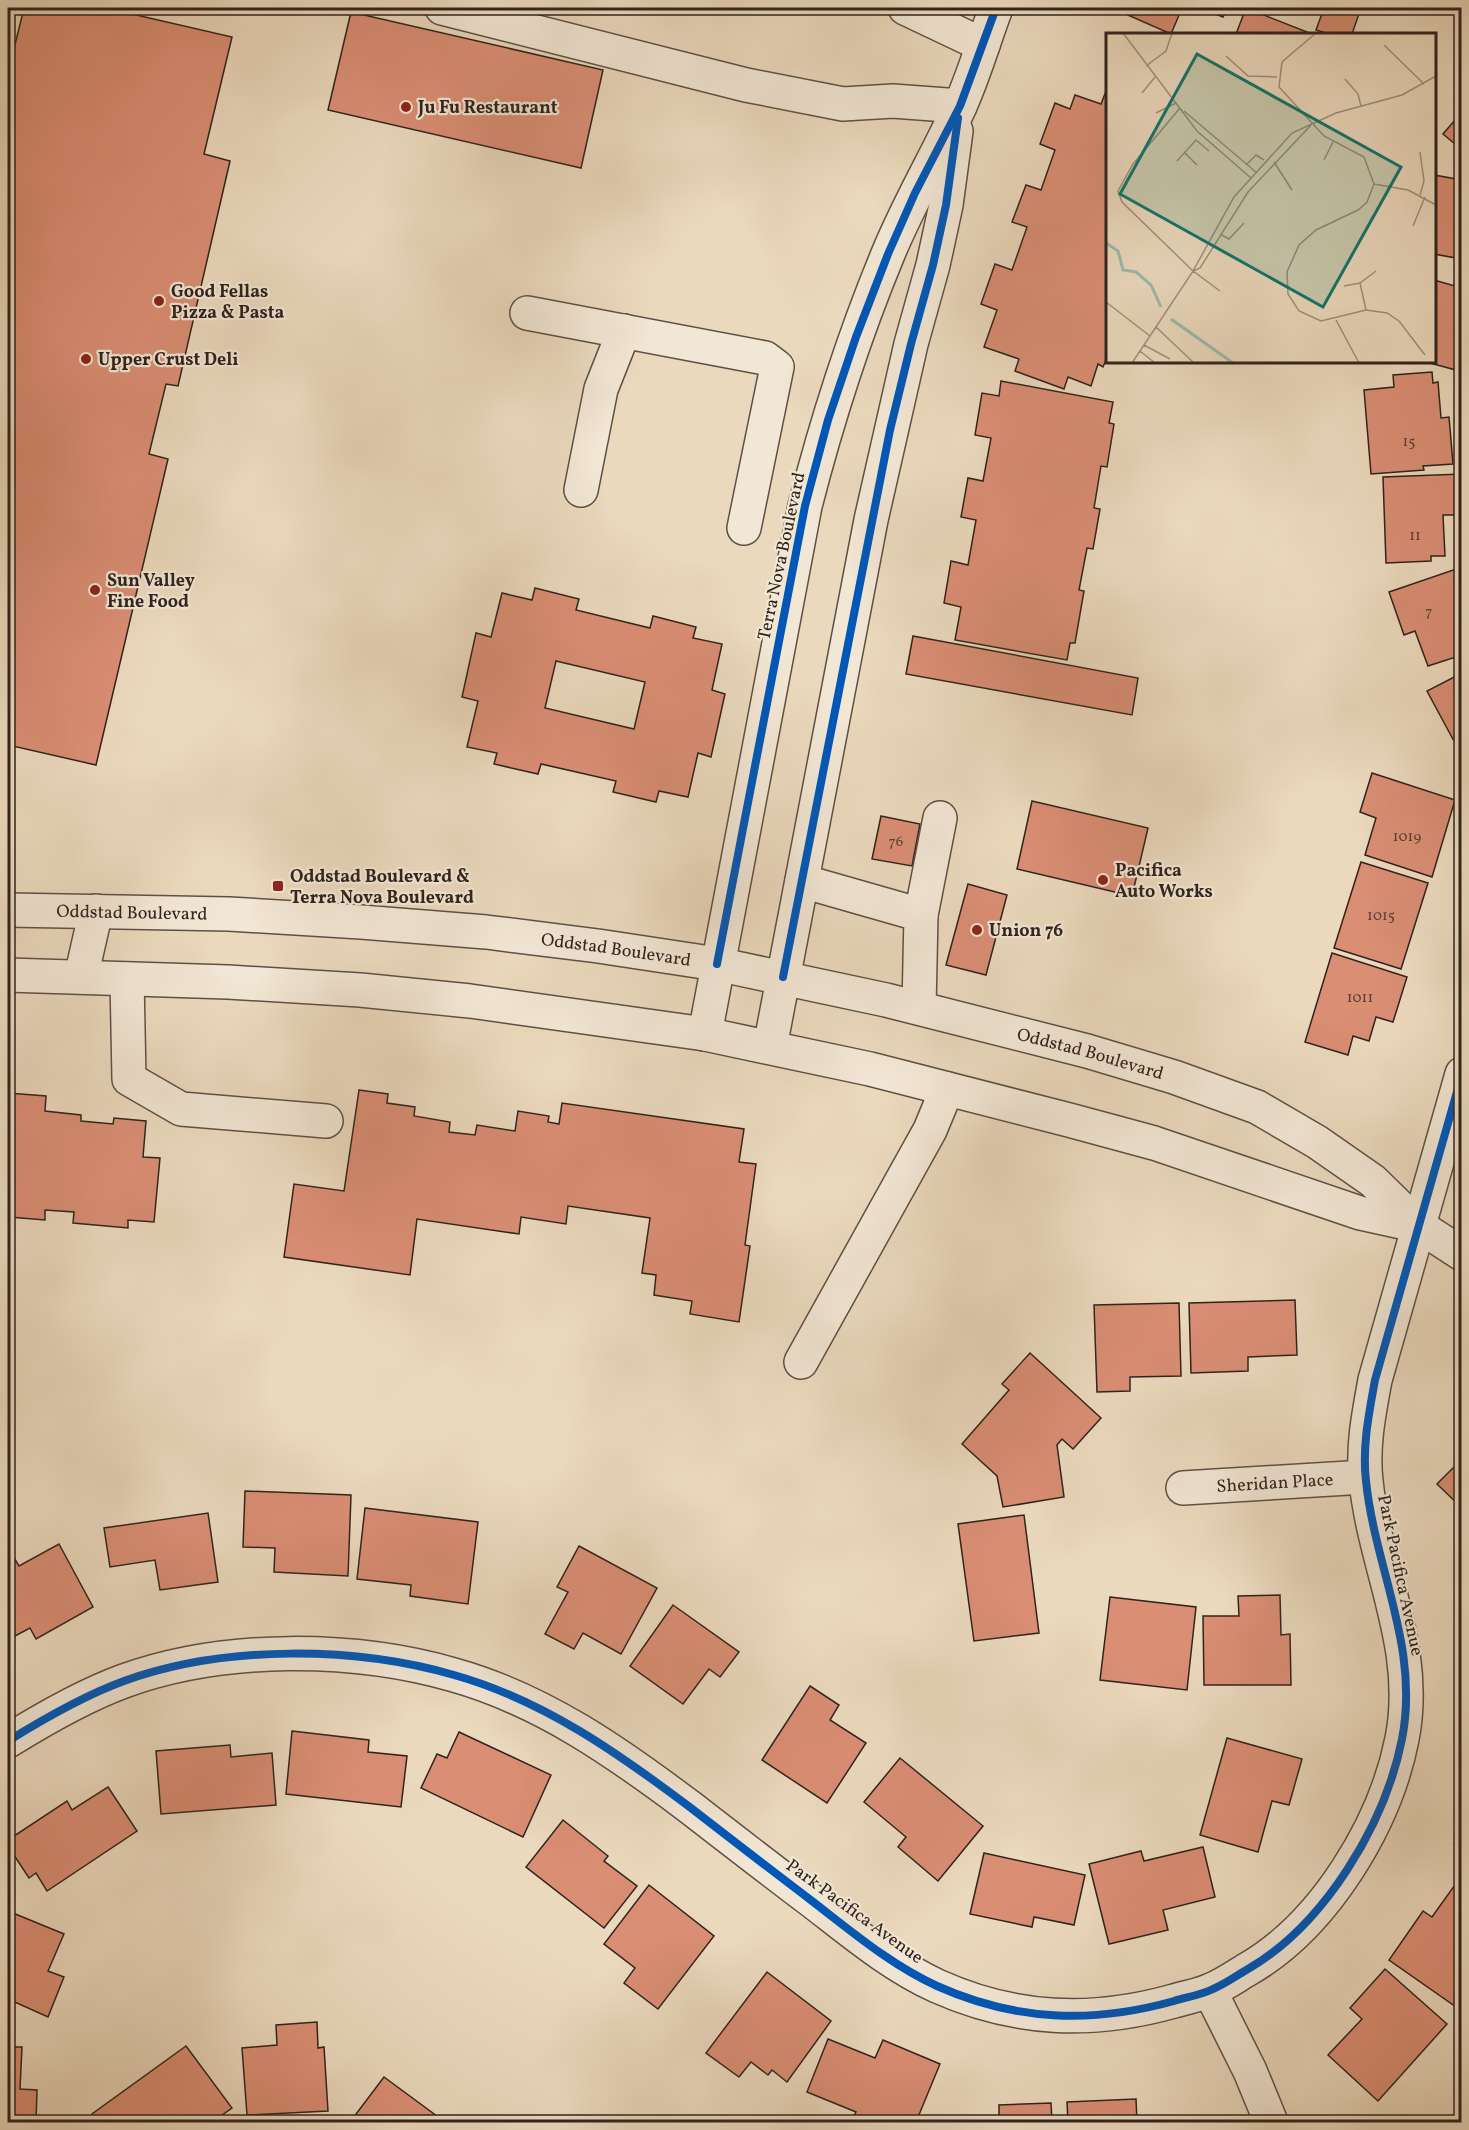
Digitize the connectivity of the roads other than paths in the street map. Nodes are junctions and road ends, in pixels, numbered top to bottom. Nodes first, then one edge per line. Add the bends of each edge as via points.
1 (442, 8) edge
2 (905, 8) edge
3 (996, 8) edge
4 (982, 45) junction
5 (960, 106) junction
6 (527, 313) dead end
7 (624, 331) junction
8 (581, 490) dead end
9 (744, 528) dead end
10 (940, 818) dead end
11 (802, 881) junction
12 (8, 910) edge
13 (96, 911) junction
14 (921, 915) junction
15 (717, 964) junction
16 (8, 975) edge
17 (81, 977) junction
18 (783, 977) junction
19 (127, 978) junction
20 (920, 1008) junction
21 (705, 1034) junction
22 (770, 1047) junction
23 (1461, 1074) edge
24 (947, 1089) junction
25 (326, 1121) dead end
26 (1419, 1226) junction
27 (1461, 1254) edge
28 (801, 1362) dead end
29 (1365, 1477) junction
30 (1183, 1488) dead end
31 (8, 1741) edge
32 (1210, 1991) junction
33 (1271, 2122) edge

1 - 5 street via 746,85 843,104 893,101
2 - 4 street
3 - 4 street, Terra Nova Boulevard
4 - 5 street, Terra Nova Boulevard
5 - 11 street, Terra Nova Boulevard via 946,205 888,441
5 - 15 street, Terra Nova Boulevard via 888,254 828,420 804,506
6 - 7 street
7 - 8 street via 601,389
7 - 9 street via 765,358 777,367
10 - 14 street
11 - 14 street
11 - 18 street, Terra Nova Boulevard
12 - 13 street, Oddstad Boulevard
13 - 15 street, Oddstad Boulevard via 385,923 486,932
13 - 17 street
14 - 20 street
15 - 18 street, Oddstad Boulevard
15 - 21 street, Terra Nova Boulevard
16 - 17 street, Oddstad Boulevard
17 - 19 street, Oddstad Boulevard
18 - 20 street, Oddstad Boulevard
18 - 22 street, Terra Nova Boulevard
19 - 21 street, Oddstad Boulevard via 349,989 470,1000
19 - 25 street via 129,1079 181,1109
20 - 26 street, Oddstad Boulevard via 1174,1077 1257,1107 1372,1180
21 - 22 street, Oddstad Boulevard
22 - 24 street, Oddstad Boulevard
23 - 26 street, Park Pacifica Avenue
24 - 26 street, Oddstad Boulevard via 1154,1143 1349,1209
24 - 28 street via 930,1130
26 - 27 street, Oddstad Boulevard
26 - 29 street, Park Pacifica Avenue via 1375,1380 1366,1427
29 - 30 street, Sheridan Place
29 - 32 street, Park Pacifica Avenue via 1374,1531 1402,1636 1406,1684 1402,1738 1396,1760 1366,1839 1337,1887 1300,1929 1257,1964
31 - 32 street, Park Pacifica Avenue via 64,1707 124,1681 187,1663 250,1655 313,1654 390,1661 455,1675 524,1700 588,1734 879,1952 933,1984 988,2006 1041,2016 1102,2015 1157,2006
32 - 33 street

